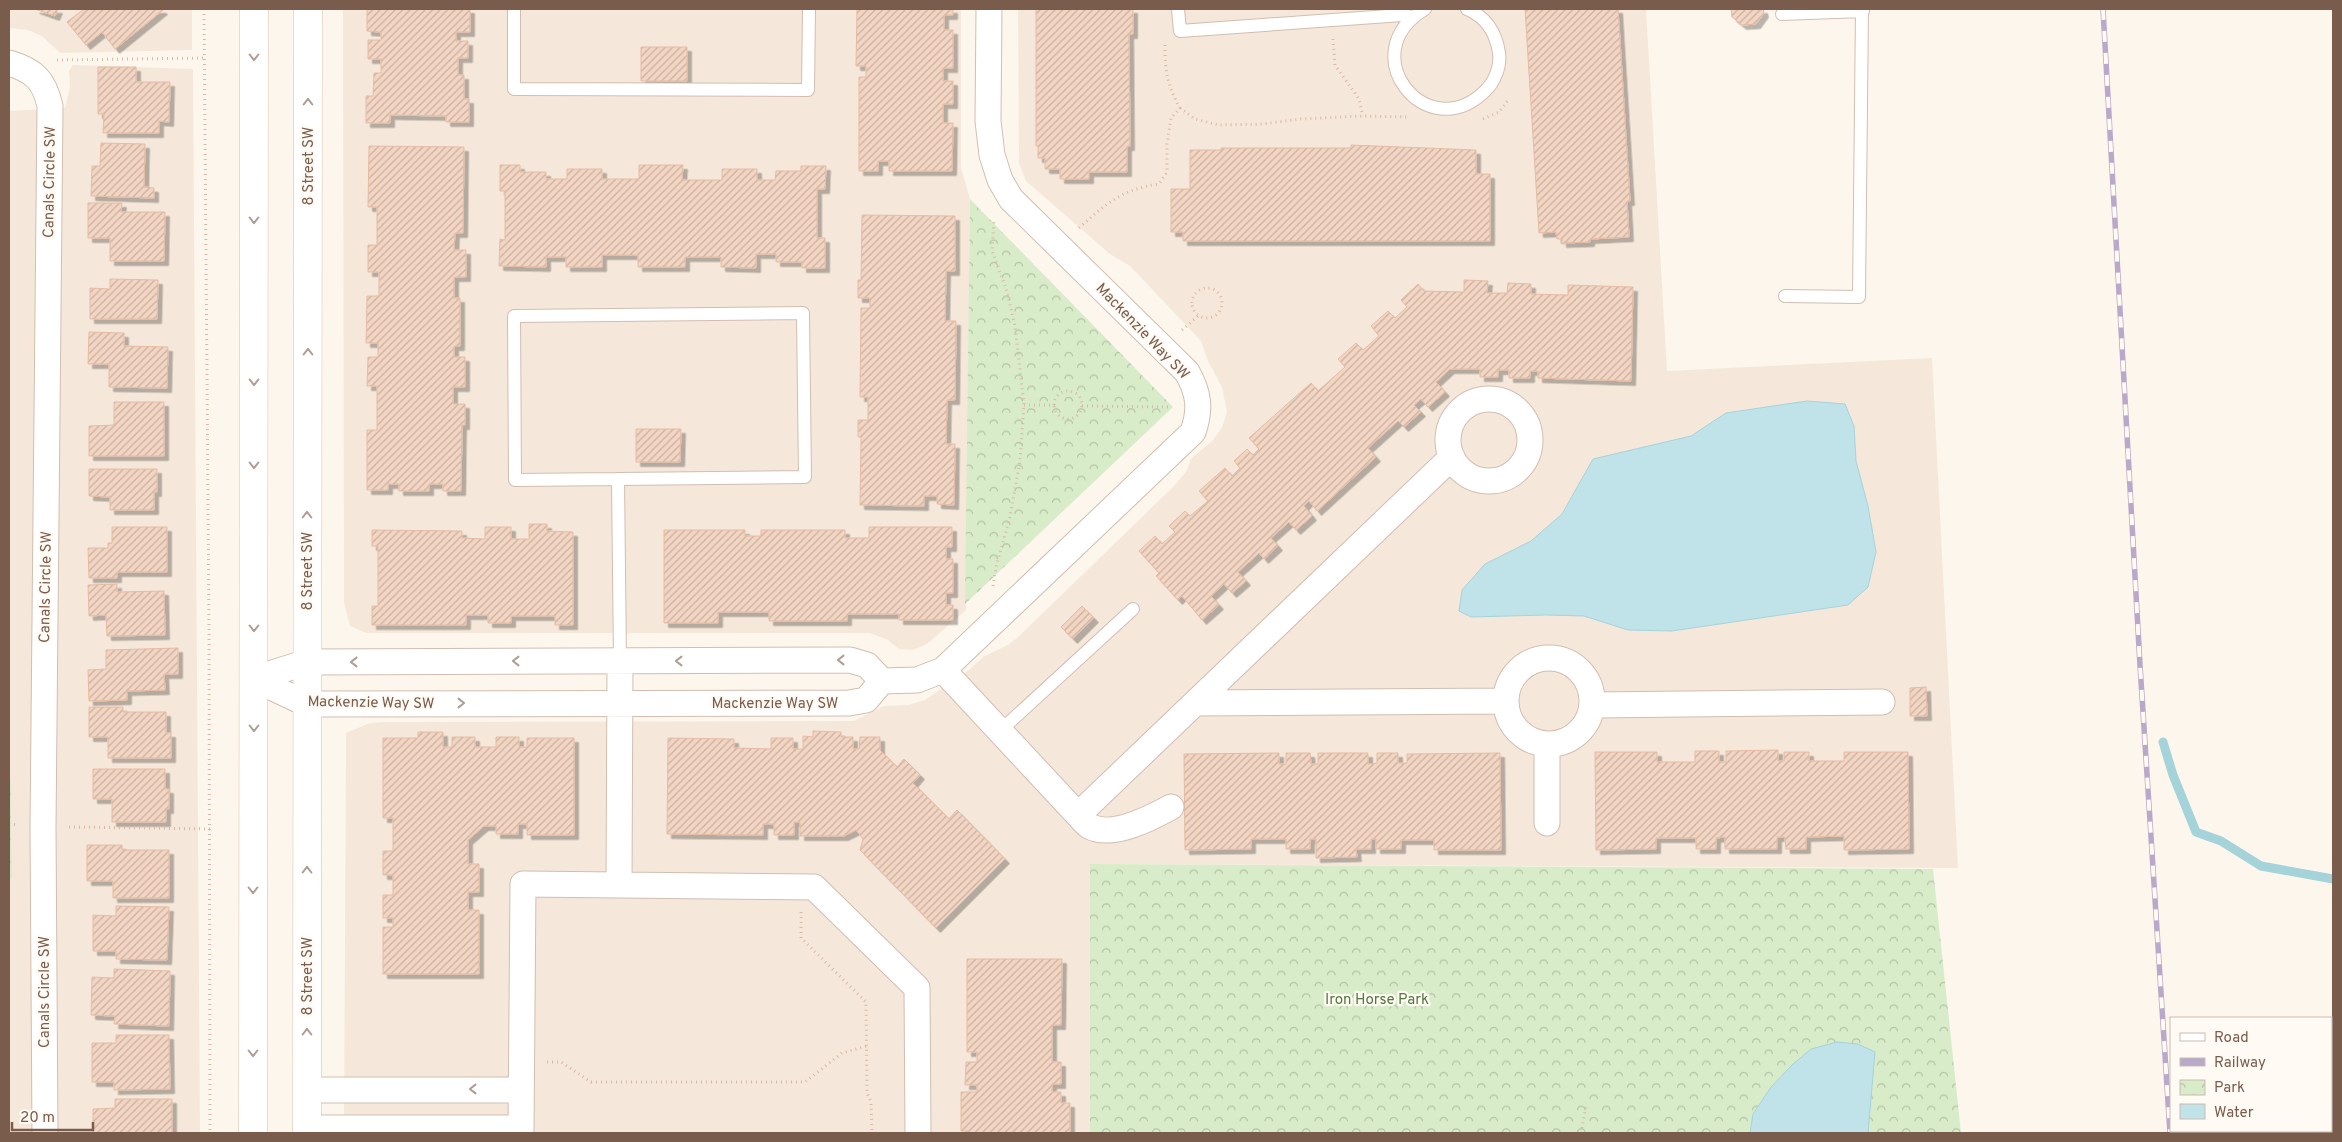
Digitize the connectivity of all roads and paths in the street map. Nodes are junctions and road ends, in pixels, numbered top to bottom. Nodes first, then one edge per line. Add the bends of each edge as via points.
1 (204, 9) edge
2 (254, 9) edge
3 (308, 9) edge
4 (514, 9) edge
5 (808, 9) edge
6 (989, 9) edge
7 (1178, 9) edge
8 (1425, 9) edge
9 (1467, 9) edge
10 (1863, 10) edge
11 (1405, 14) edge
12 (1782, 14) dead end
13 (1331, 20) junction
14 (1164, 35) dead end
15 (204, 58) junction
16 (48, 60) dead end
17 (9, 63) edge
18 (1509, 99) dead end
19 (1180, 108) junction
20 (1363, 116) junction
21 (1414, 119) dead end
22 (1475, 123) dead end
23 (994, 216) dead end
24 (1072, 234) dead end
25 (1194, 294) joint
26 (1785, 296) dead end
27 (1024, 405) junction
28 (1055, 405) junction
29 (1082, 406) junction
30 (1198, 407) junction
31 (1452, 457) dead end
32 (618, 479) junction
33 (1133, 609) dead end
34 (986, 629) junction
35 (620, 661) junction
36 (307, 662) junction
37 (943, 670) junction
38 (254, 679) junction
39 (882, 681) junction
40 (1505, 701) junction
41 (1882, 702) dead end
42 (620, 703) junction
43 (1195, 703) junction
44 (307, 704) junction
45 (1592, 705) junction
46 (1000, 731) junction
47 (1547, 744) junction
48 (1171, 807) dead end
49 (1078, 815) junction
50 (1547, 823) dead end
51 (9, 824) edge
52 (43, 827) junction
53 (210, 829) junction
54 (619, 885) junction
55 (800, 887) junction
56 (867, 1046) junction
57 (521, 1063) junction
58 (308, 1090) junction
59 (521, 1090) junction
60 (1586, 1106) dead end
61 (307, 1131) edge
62 (521, 1131) edge
63 (45, 1133) edge
64 (210, 1133) edge
65 (253, 1133) edge
66 (872, 1133) edge
67 (918, 1133) edge
68 (1581, 1133) edge

1 - 15 path
2 -> 38 main road
36 -> 3 main road, 8 Street SW
4 - 5 lane via 514,89 808,90
6 - 30 street, Mackenzie Way SW via 988,121 992,155 1007,193 1187,372 1194,384
7 - 13 lane via 1180,31
8 - 11 lane
9 - 11 lane via 1488,24 1496,39 1497,73 1489,88 1476,100 1460,107 1442,109 1411,95 1400,81 1395,47
10 - 12 lane
10 - 26 lane via 1859,297
11 - 13 lane
13 - 20 path via 1335,64 1359,100
14 - 19 path via 1169,90
15 - 16 path
15 - 53 path
17 - 52 street, Canals Circle SW via 36,75 46,89 50,106
18 - 22 path via 1499,112
19 - 20 path via 1195,119 1218,125
19 - 24 path via 1171,118 1167,172 1159,184 1141,186 1112,199
20 - 21 path via 1406,116
23 - 27 path via 992,251 1006,288 1015,326
25 - 25 path via 1205,288 1216,290 1223,300 1220,312 1210,318 1198,316 1192,306
27 - 28 path
27 - 34 path via 1020,461
28 - 29 path via 1060,416 1069,419 1077,416
28 - 29 path via 1059,395 1071,391 1079,396
29 - 30 path
30 - 34 street, Mackenzie Way SW via 1193,432
31 - 43 street
32 - 32 lane via 515,480 514,316 803,313 805,477
32 - 35 lane
33 - 46 lane
34 - 37 street, Mackenzie Way SW
35 -> 36 street
39 -> 35 street via 867,664 850,660
35 - 42 street
36 - 38 street
36 - 44 main road, 8 Street SW
37 - 39 street, Mackenzie Way SW via 917,680
37 - 46 street
38 - 44 street, Mackenzie Way SW
38 -> 65 main road
39 - 42 street, Mackenzie Way SW via 866,700 849,703
40 - 43 street
40 - 45 street via 1508,684 1518,670 1533,660 1550,657 1568,661 1582,672 1590,687
40 - 47 street via 1508,718 1517,731 1531,741
41 - 45 street
44 -> 42 street, Mackenzie Way SW
42 - 54 street
43 - 49 street
58 -> 44 main road, 8 Street SW
45 - 47 street via 1588,720 1578,734 1564,742
46 - 49 street
47 - 50 street
48 - 49 street via 1144,822 1105,829 1089,826
51 - 52 path
52 - 53 path
52 - 63 street, Canals Circle SW
53 - 64 path
54 - 55 street
54 - 57 street via 522,884
55 - 56 path via 801,938 866,1002
55 - 67 street via 814,887 917,988
56 - 57 path via 842,1053 804,1082 592,1082 561,1062
56 - 66 path via 867,1093 872,1102
57 - 59 street
59 -> 58 street
58 - 61 main road, 8 Street SW
59 - 62 street
60 - 68 path
61 - 62 street

